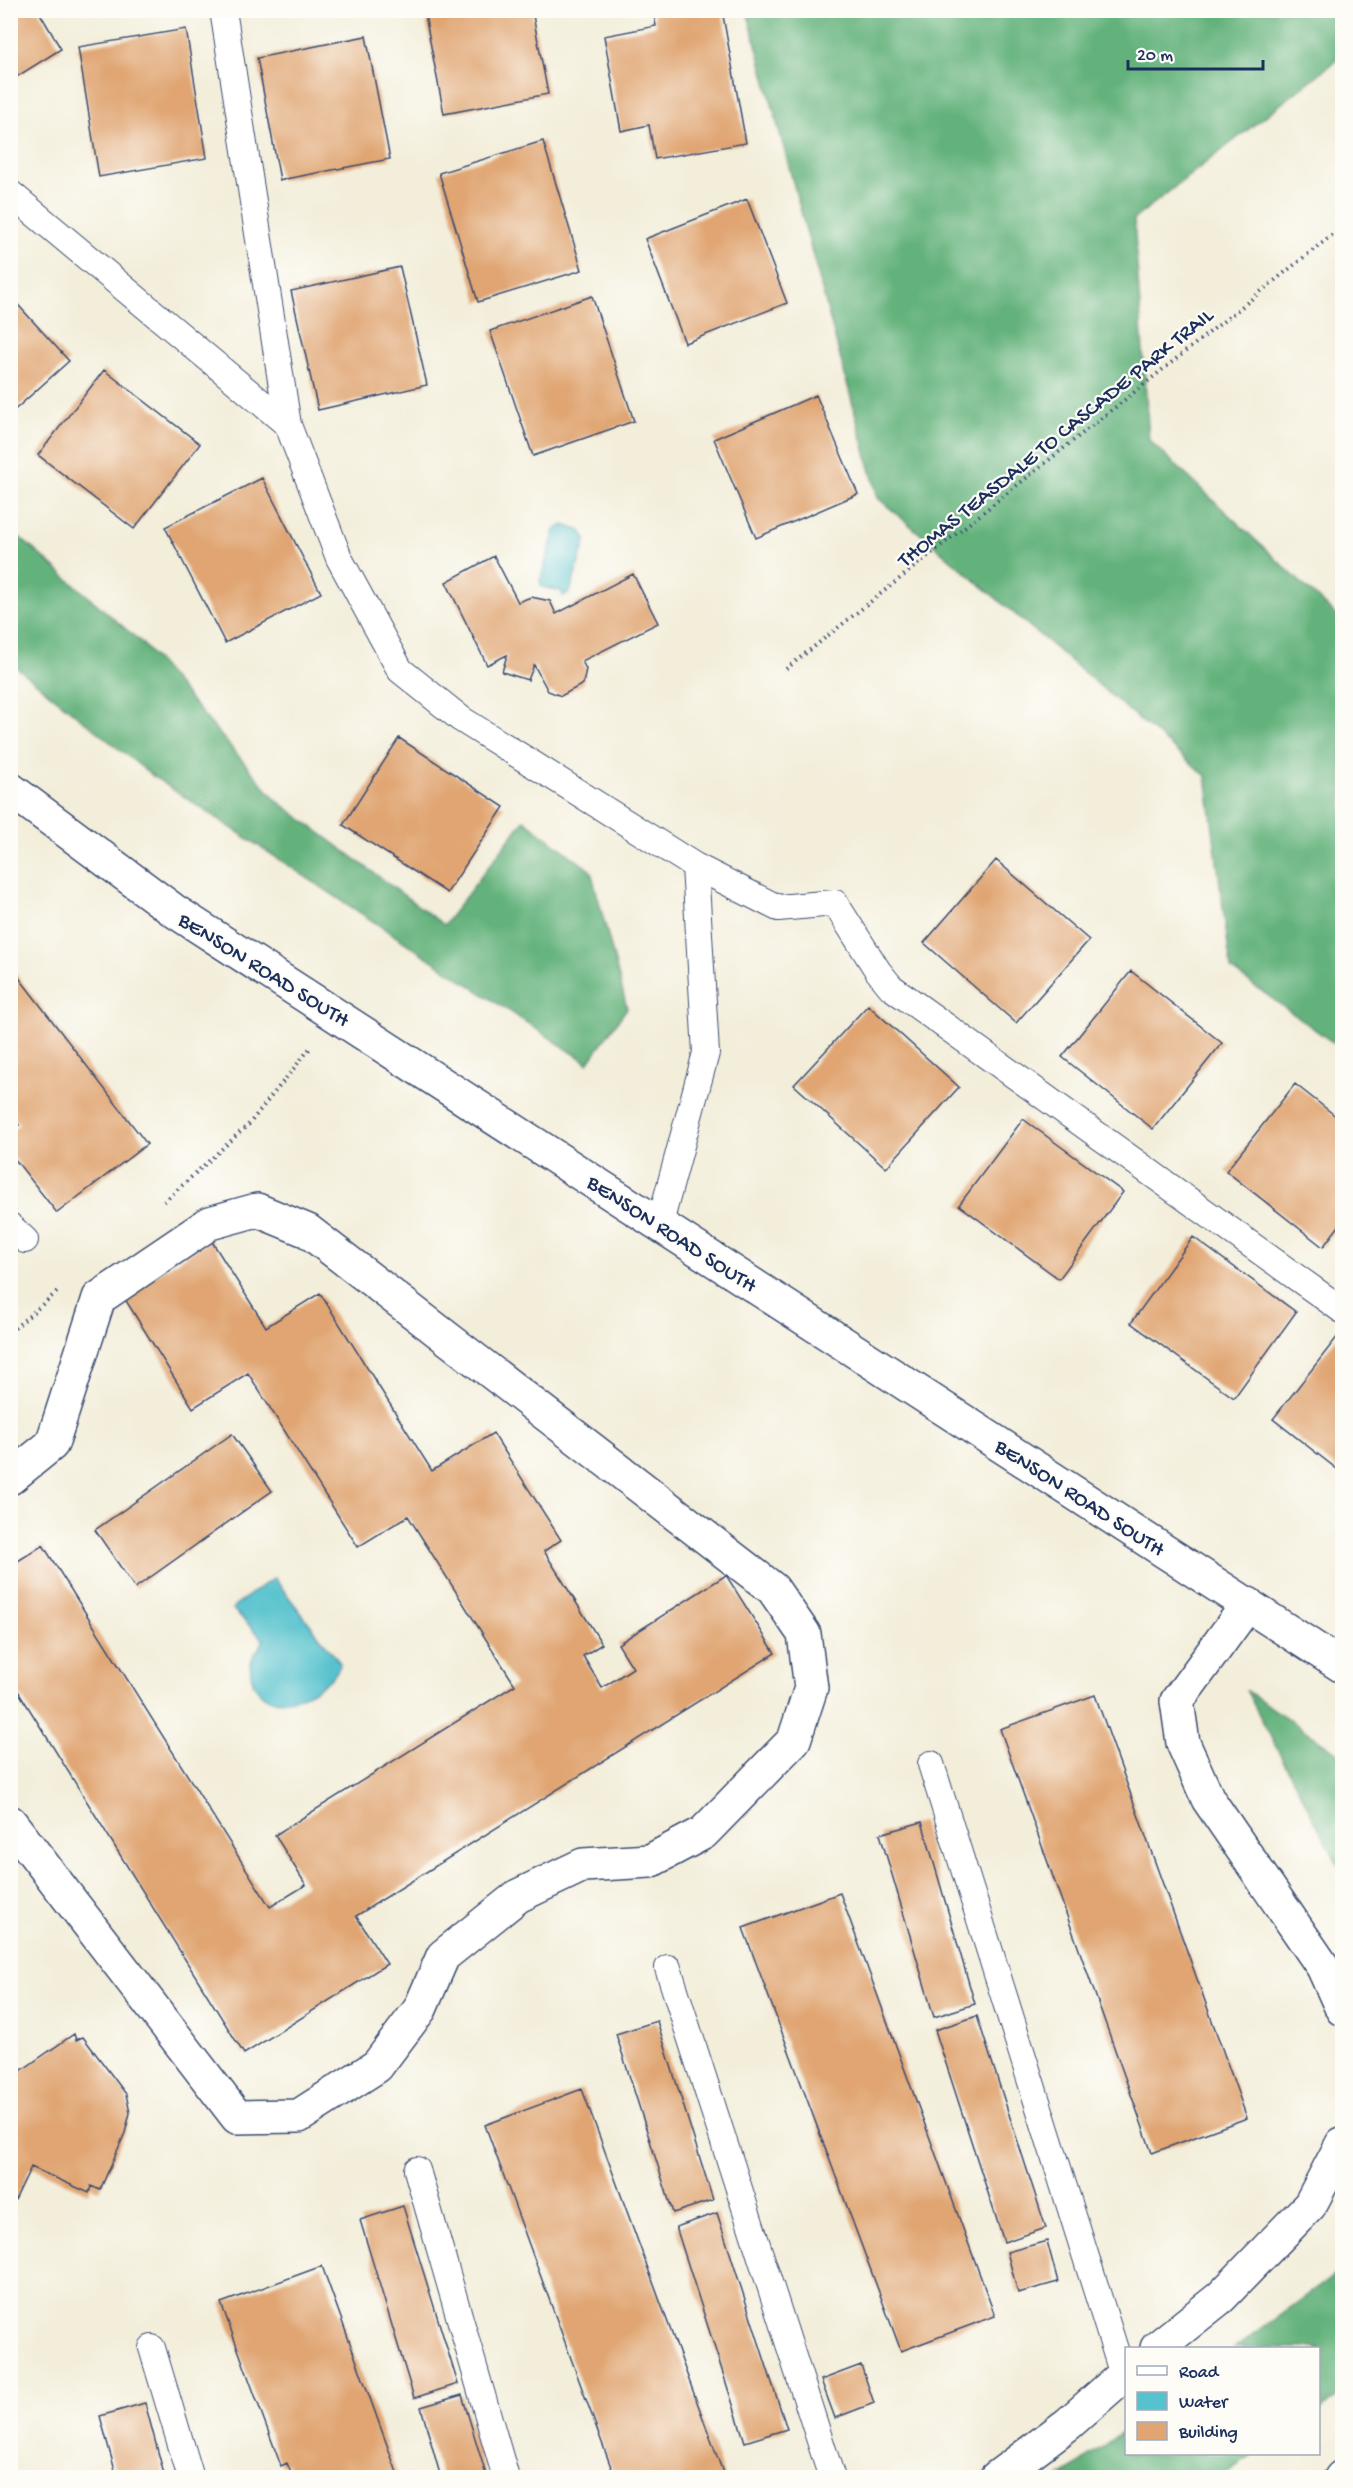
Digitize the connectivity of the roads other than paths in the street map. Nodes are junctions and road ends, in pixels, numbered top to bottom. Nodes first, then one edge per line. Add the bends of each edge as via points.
1 (223, 10) edge
2 (10, 193) edge
3 (288, 425) junction
4 (10, 789) edge
5 (695, 866) junction
6 (660, 1223) junction
7 (1342, 1310) edge
8 (10, 1478) edge
9 (1248, 1604) junction
10 (1342, 1666) edge
11 (931, 1764) dead end
12 (10, 1822) edge
13 (668, 1968) dead end
14 (1342, 2009) edge
15 (1342, 2144) edge
16 (417, 2170) dead end
17 (1159, 2347) edge
18 (152, 2348) dead end
19 (1125, 2374) edge
20 (190, 2478) edge
21 (506, 2478) edge
22 (832, 2478) edge
23 (996, 2478) edge

1 - 3 lane
2 - 3 lane
3 - 5 lane via 339,558 400,670 460,719
4 - 6 street, BENSON ROAD SOUTH via 173,910
5 - 6 lane via 706,1053
5 - 7 lane via 778,908 835,903 891,987
6 - 9 street, BENSON ROAD SOUTH
8 - 12 street via 52,1444 99,1298 210,1223 257,1210 308,1231 772,1589 804,1634 812,1688 794,1740 704,1833 650,1861 583,1865 518,1896 443,1956 420,2009 377,2066 299,2116 237,2117
9 - 10 street, BENSON ROAD SOUTH
9 - 14 street via 1177,1701 1183,1743 1209,1799 1323,1967
11 - 19 lane
13 - 22 lane
15 - 17 street via 1310,2205 1221,2297
16 - 21 lane
18 - 20 lane
19 - 23 street via 1068,2424

